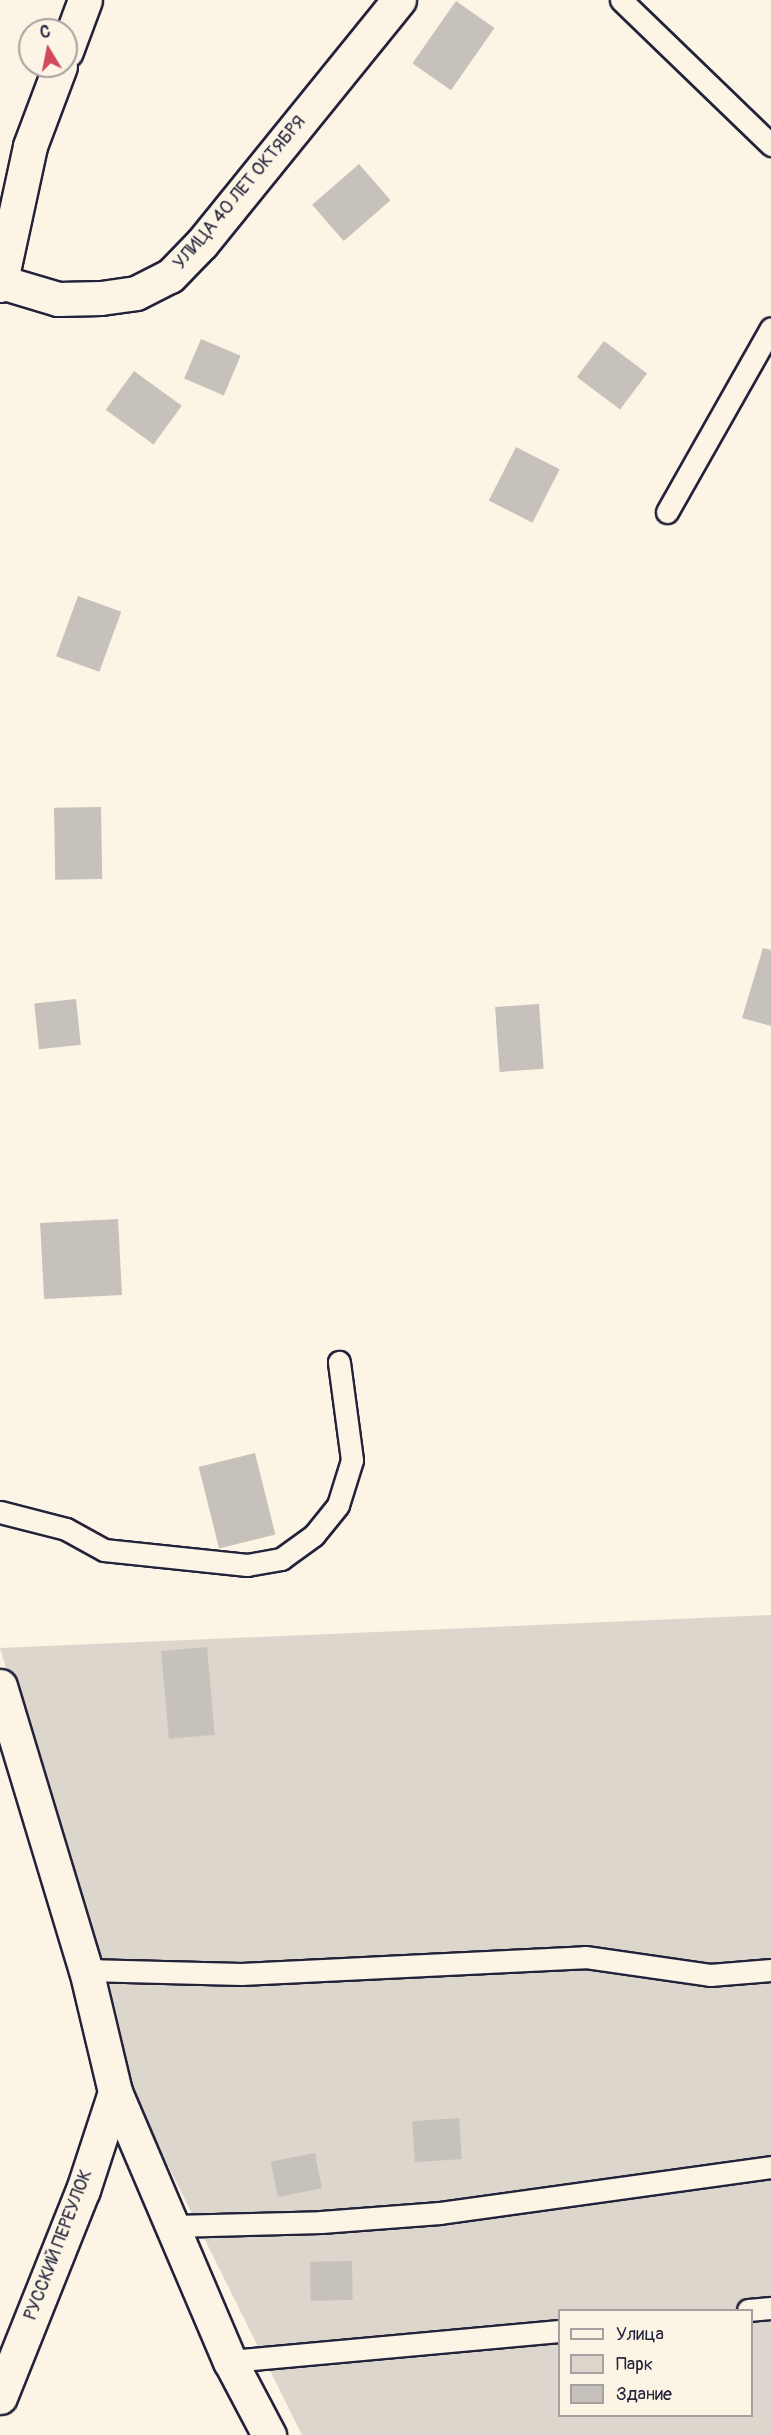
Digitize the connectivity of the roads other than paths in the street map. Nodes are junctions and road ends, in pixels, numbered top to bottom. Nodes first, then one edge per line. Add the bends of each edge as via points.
1 (85, 0) edge
2 (399, 0) edge
3 (621, 0) edge
4 (78, 19) edge
5 (56, 78) edge
6 (771, 145) edge
7 (0, 284) edge
8 (771, 328) edge
9 (667, 512) dead end
10 (339, 1362) dead end
11 (0, 1512) edge
12 (0, 1686) edge
13 (86, 1970) junction
14 (771, 1970) edge
15 (115, 2092) junction
16 (771, 2167) edge
17 (172, 2226) junction
18 (771, 2308) edge
19 (753, 2310) edge
20 (558, 2331) edge
21 (230, 2361) junction
22 (0, 2397) edge
23 (269, 2435) edge

1 - 4 street
2 - 7 street, УЛИЦА 40 ЛЕТ ОКТЯБРЯ via 202,243 170,276 136,293 101,298 58,299
3 - 6 lane
5 - 7 street via 30,146
8 - 9 lane
10 - 11 lane via 352,1460 338,1505 314,1535 281,1558 247,1565 104,1550 66,1529
12 - 13 street
13 - 14 lane via 241,1974 585,1957 710,1975
13 - 15 street
15 - 17 street
15 - 22 street, РУССКИЙ ПЕРЕУЛОК via 83,2190
16 - 17 lane via 440,2213 321,2222
17 - 21 street
18 - 19 lane
20 - 21 lane
21 - 23 street

